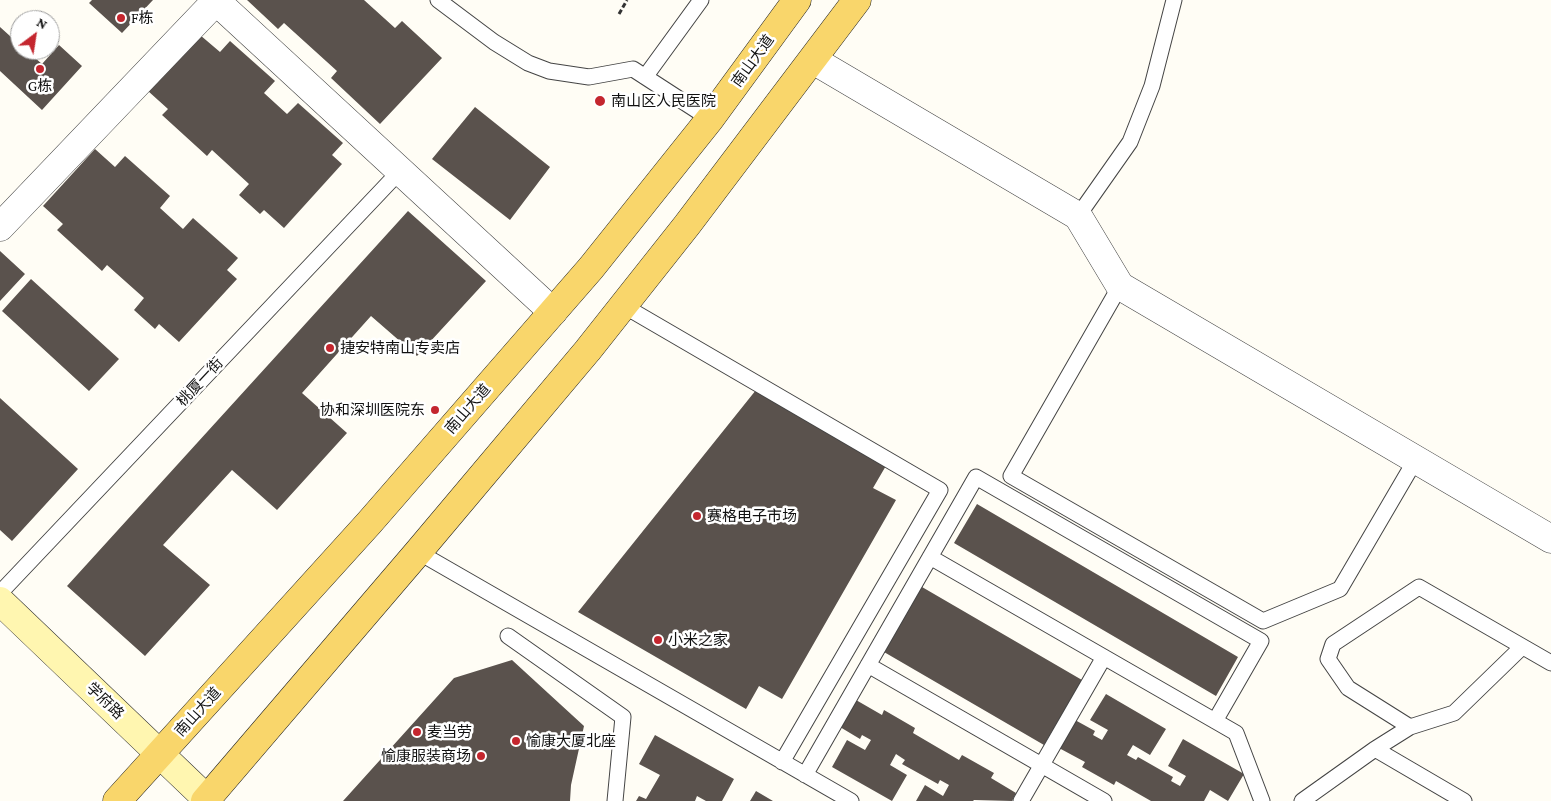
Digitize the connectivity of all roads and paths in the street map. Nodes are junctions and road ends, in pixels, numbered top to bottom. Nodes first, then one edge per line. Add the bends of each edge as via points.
1 (215, 0) edge
2 (438, 0) edge
3 (628, 0) edge
4 (701, 0) edge
5 (797, 0) edge
6 (857, 0) edge
7 (1174, 0) edge
8 (618, 14) dead end
9 (813, 60) junction
10 (645, 77) junction
11 (710, 119) junction
12 (400, 171) junction
13 (1078, 216) junction
14 (0, 226) edge
15 (1120, 286) junction
16 (624, 306) junction
17 (553, 312) junction
18 (1416, 459) junction
19 (1551, 538) edge
20 (418, 552) junction
21 (930, 557) junction
22 (0, 593) edge
23 (0, 601) edge
24 (508, 636) dead end
25 (1522, 647) junction
26 (1104, 657) junction
27 (1551, 664) edge
28 (868, 665) junction
29 (1215, 721) junction
30 (1410, 727) junction
31 (1375, 749) junction
32 (160, 754) junction
33 (782, 762) junction
34 (1042, 765) junction
35 (805, 775) junction
36 (207, 800) edge
37 (117, 801) edge
38 (615, 801) edge
39 (850, 801) edge
40 (1021, 801) edge
41 (1104, 801) edge
42 (1262, 801) edge
43 (1302, 801) edge
44 (1464, 801) edge

1 - 12 street
1 - 14 street
2 - 10 lane via 510,53 549,71 589,77 632,69
3 - 8 path
4 - 10 lane
5 - 11 main road, 南山大道
6 - 9 main road
7 - 13 lane via 1152,86 1130,142
9 - 13 street
9 - 16 main road
10 - 11 lane
11 - 17 main road, 南山大道
12 - 17 street
12 - 22 lane, 桃厦一街
13 - 15 street
15 - 18 street
15 - 18 lane via 1011,476 1263,621 1340,589
16 - 20 main road
16 - 33 lane via 940,490
17 - 32 main road, 南山大道 via 369,523
18 - 19 street
20 - 33 lane
20 - 36 main road
21 - 26 lane
21 - 28 lane
21 - 29 lane via 976,477 1261,641
23 - 32 main road, 学府路
24 - 38 lane via 623,717
25 - 27 lane
25 - 30 lane via 1454,713
25 - 30 lane via 1419,587 1333,644 1328,659 1348,688
26 - 29 lane
26 - 34 lane
28 - 34 lane
28 - 35 lane
29 - 42 lane via 1236,733
30 - 31 lane
31 - 43 lane
31 - 44 lane
32 - 36 main road, 学府路
32 - 37 main road, 南山大道
33 - 35 lane
34 - 40 lane
34 - 41 lane
35 - 39 lane

